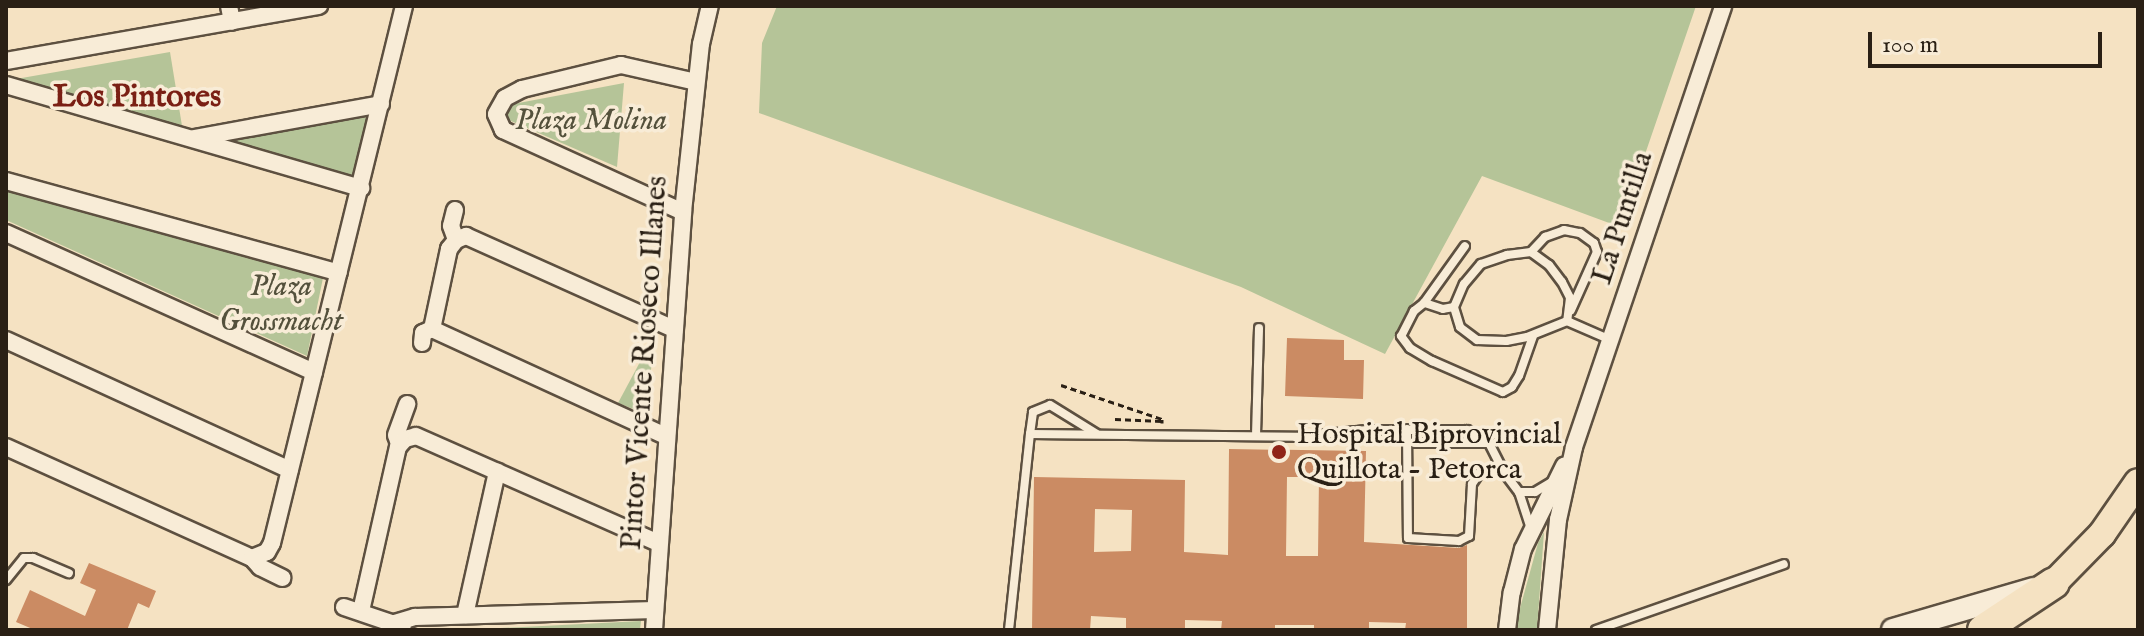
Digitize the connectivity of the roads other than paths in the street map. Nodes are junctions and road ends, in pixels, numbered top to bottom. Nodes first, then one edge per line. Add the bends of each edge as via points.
1 (319, 6) edge
2 (404, 6) edge
3 (710, 6) edge
4 (1723, 6) edge
5 (231, 14) edge
6 (6, 61) edge
7 (696, 82) junction
8 (6, 85) edge
9 (381, 104) junction
10 (188, 139) junction
11 (6, 181) edge
12 (361, 188) junction
13 (455, 210) dead end
14 (683, 212) junction
15 (6, 233) edge
16 (456, 240) junction
17 (1465, 246) dead end
18 (1531, 252) junction
19 (339, 273) junction
20 (1424, 303) junction
21 (1454, 307) junction
22 (1568, 317) junction
23 (1259, 328) dead end
24 (432, 329) junction
25 (674, 329) junction
26 (1533, 336) junction
27 (6, 340) edge
28 (1612, 341) junction
29 (422, 343) dead end
30 (314, 372) junction
31 (407, 404) dead end
32 (1407, 429) junction
33 (1030, 434) junction
34 (1098, 434) junction
35 (666, 436) junction
36 (1256, 436) junction
37 (402, 442) junction
38 (1415, 443) dead end
39 (1489, 443) junction
40 (6, 447) edge
41 (1574, 447) junction
42 (290, 470) junction
43 (1503, 471) junction
44 (497, 472) junction
45 (1557, 479) junction
46 (2138, 482) edge
47 (1519, 492) junction
48 (1531, 529) junction
49 (659, 543) junction
50 (252, 558) junction
51 (1784, 564) dead end
52 (69, 573) dead end
53 (283, 578) dead end
54 (6, 580) edge
55 (2054, 583) junction
56 (655, 610) junction
57 (465, 615) junction
58 (402, 627) edge
59 (654, 630) edge
60 (1009, 630) edge
61 (1507, 630) edge
62 (1547, 630) edge
63 (1596, 630) edge
64 (1893, 630) edge
65 (1983, 630) edge

1 - 5 street
2 - 9 street
3 - 7 street, Pintor Vicente Rioseco Illanes
4 - 28 street, La Puntilla
5 - 6 street
7 - 14 street, Pintor Vicente Rioseco Illanes
7 - 14 street via 621,65 522,89 505,98 496,114 503,130
8 - 10 street
9 - 10 street
9 - 12 street
10 - 12 street
11 - 19 street
12 - 19 street
13 - 16 street via 451,226
14 - 25 street, Pintor Vicente Rioseco Illanes
15 - 30 street
16 - 24 street via 449,249
16 - 25 street via 466,236
17 - 20 lane
18 - 21 lane via 1481,264
18 - 22 lane via 1562,282 1570,298
18 - 22 lane via 1545,237 1564,230 1594,243 1597,252
19 - 30 street
20 - 21 lane
20 - 26 lane via 1401,336 1410,348 1503,392 1519,376
21 - 26 lane via 1460,327 1477,340
22 - 26 lane
22 - 28 lane
23 - 36 lane
24 - 29 street via 423,333
24 - 35 street
25 - 35 street, Pintor Vicente Rioseco Illanes
27 - 42 street
28 - 41 street, La Puntilla
30 - 42 street
31 - 37 street via 396,435
32 - 36 lane
32 - 39 lane via 1467,430
32 - 43 lane via 1408,538 1459,541 1469,536 1472,484 1480,472
33 - 34 lane
33 - 34 lane via 1033,412 1050,405
33 - 60 lane
34 - 36 lane
35 - 49 street, Pintor Vicente Rioseco Illanes
37 - 44 street via 416,436
37 - 58 street via 353,609
38 - 39 lane
39 - 43 lane
40 - 50 street
41 - 45 street, La Puntilla
41 - 62 street, La Puntilla via 1558,520
42 - 50 street via 270,548
43 - 47 lane
44 - 49 street
44 - 57 street
45 - 47 lane via 1535,492
45 - 48 street, La Puntilla
46 - 55 main road via 2102,534
47 - 48 lane
48 - 61 street, La Puntilla via 1514,581
49 - 56 street, Pintor Vicente Rioseco Illanes
50 - 53 street
51 - 63 lane
52 - 54 lane via 24,558
55 - 64 street
55 - 65 highway
56 - 57 street
56 - 59 street, Pintor Vicente Rioseco Illanes
57 - 58 street via 415,617

